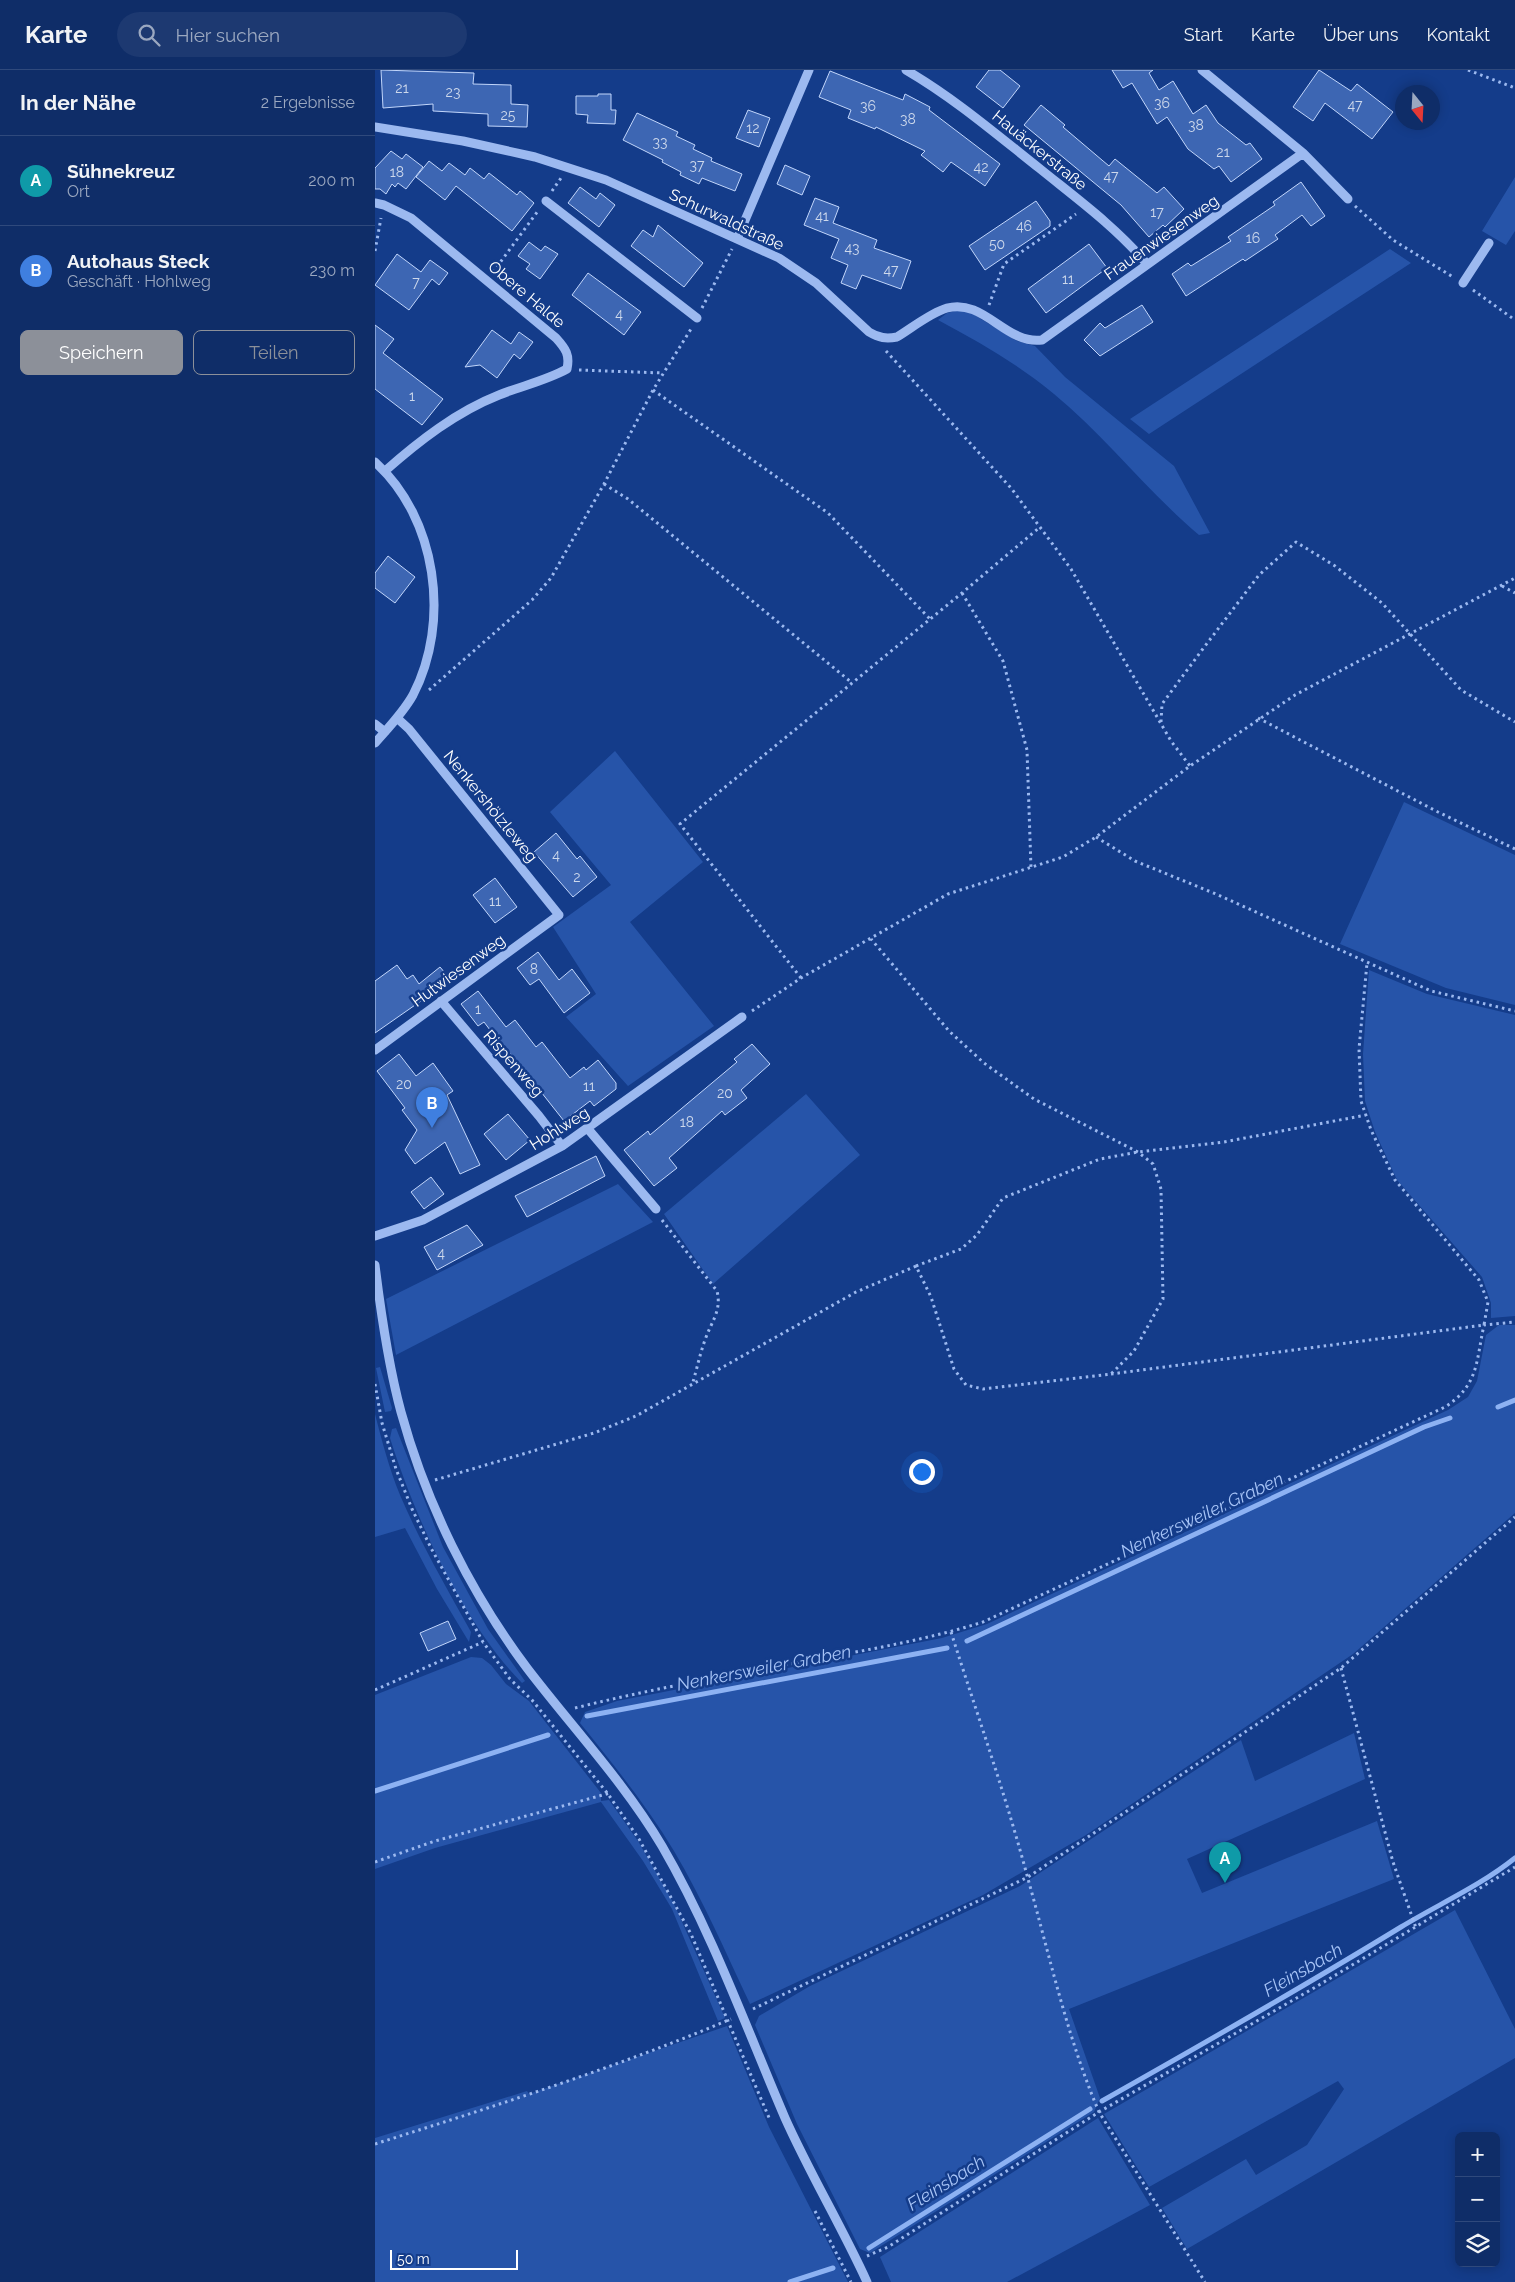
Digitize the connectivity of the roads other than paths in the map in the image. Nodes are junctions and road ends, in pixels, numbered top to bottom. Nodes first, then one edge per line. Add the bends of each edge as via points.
1 (809, 70) edge
2 (906, 70) edge
3 (1202, 70) edge
4 (375, 127) edge
5 (1303, 153) junction
6 (1348, 199) road end
7 (546, 201) road end
8 (379, 204) edge
9 (737, 239) junction
10 (1489, 243) dead end
11 (1147, 264) junction
12 (1463, 283) road end
13 (697, 318) dead end
14 (1034, 341) joint
15 (375, 462) edge
16 (385, 471) junction
17 (397, 718) junction
18 (375, 724) edge
19 (385, 732) junction
20 (375, 743) edge
21 (559, 915) joint
22 (441, 1001) junction
23 (742, 1017) road end
24 (375, 1050) edge
25 (588, 1129) junction
26 (562, 1146) junction
27 (656, 1209) road end
28 (375, 1236) edge
29 (375, 1265) edge
30 (867, 2282) edge

1 - 9 street
2 - 11 street, Hauäckerstraße via 955,102 1087,206
3 - 5 street
4 - 9 street, Schurwaldstraße via 463,141 568,167 606,180
5 - 6 street
5 - 11 street, Frauenwiesenweg
7 - 13 street
8 - 16 street, Obere Halde via 411,218 561,343 569,358 567,369 474,407 432,433
9 - 14 street, Schurwaldstraße via 797,269 878,338 897,336 946,309 959,306 973,309 1005,330
10 - 12 street
11 - 14 street, Frauenwiesenweg via 1042,340
15 - 16 street
16 - 17 street via 409,504 417,522 433,581 431,644 412,695
17 - 19 street
17 - 21 street, Nenkershölzleweg
18 - 19 street
19 - 20 street
21 - 22 street, Hutwiesenweg
22 - 24 street, Hutwiesenweg
22 - 26 street, Rispenweg
23 - 25 street, Hohlweg
25 - 26 street, Hohlweg
25 - 27 street
26 - 28 street, Hohlweg via 423,1220
29 - 30 street via 386,1345 401,1412 437,1512 464,1568 526,1667 623,1790 660,1843 702,1923 787,2122

